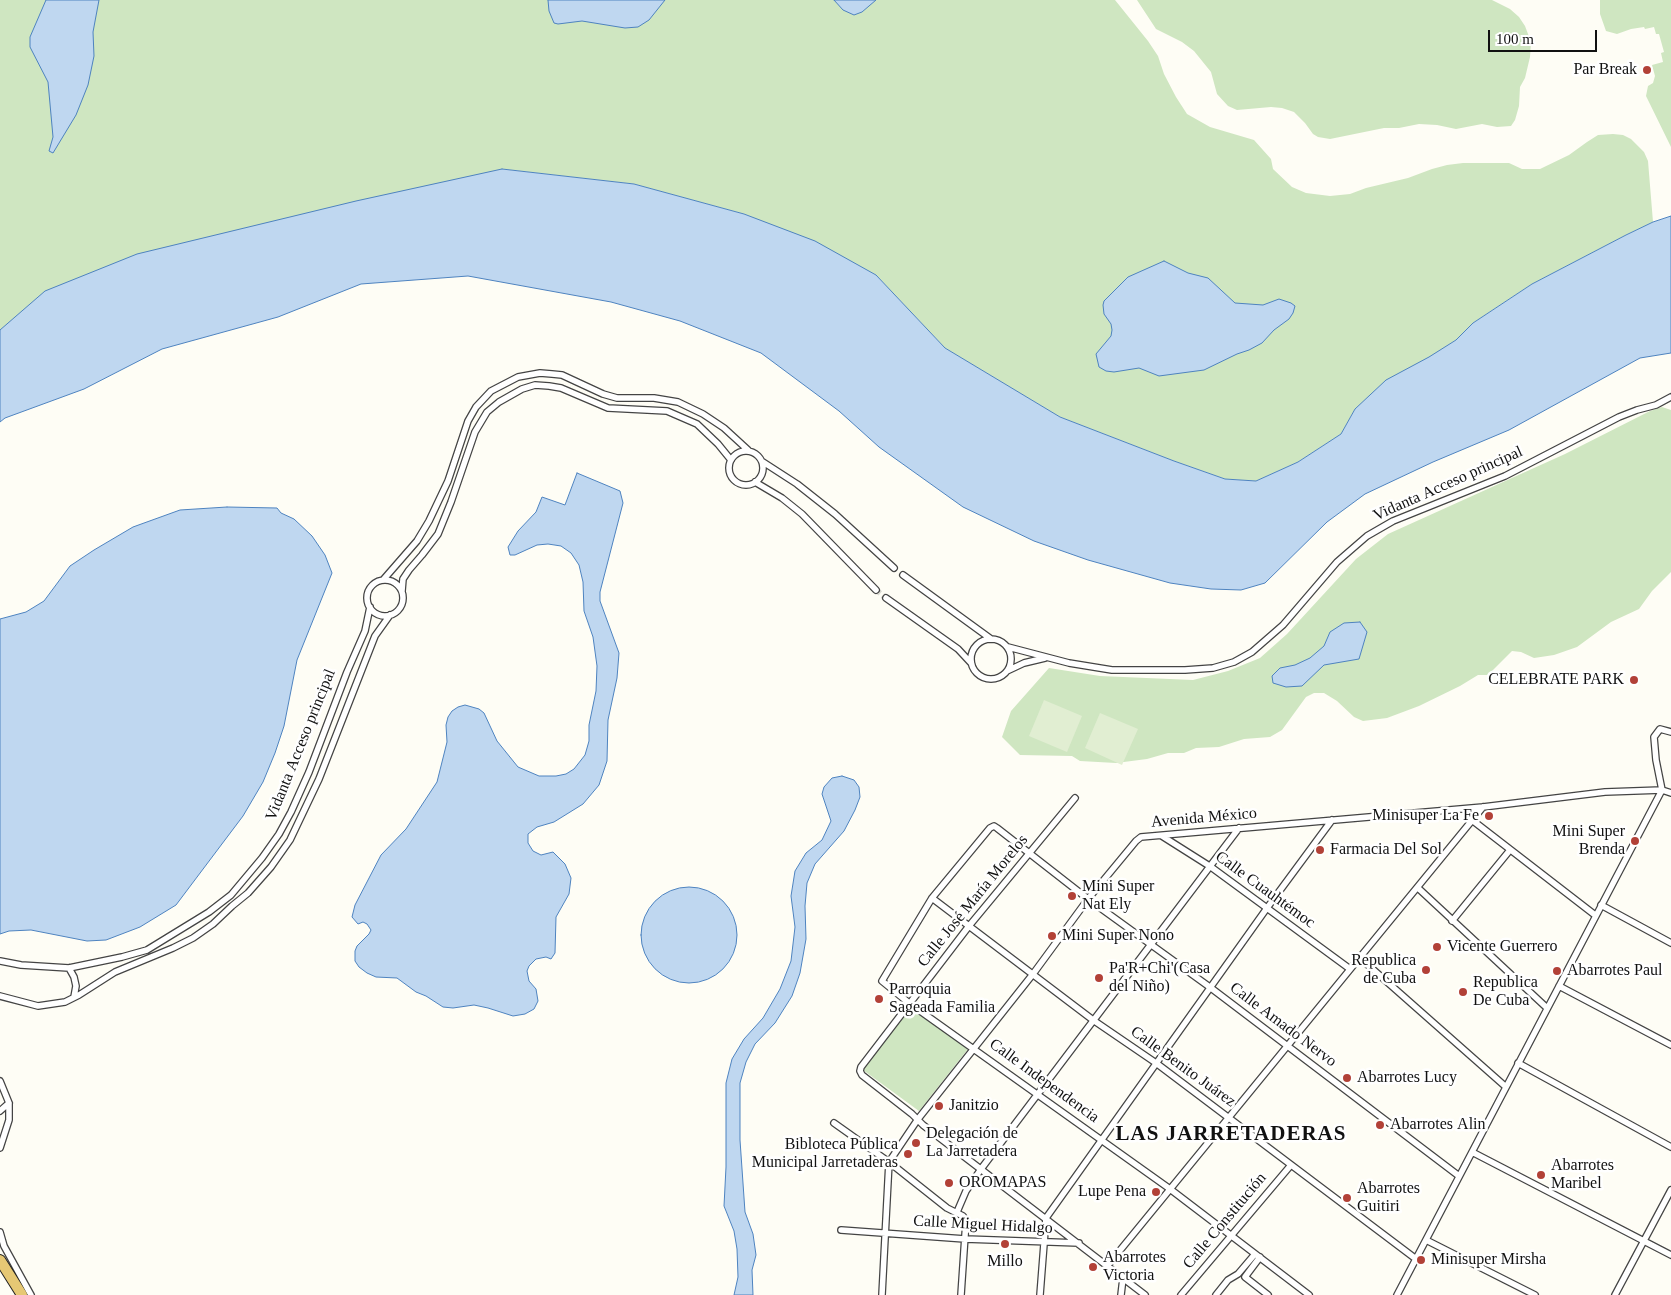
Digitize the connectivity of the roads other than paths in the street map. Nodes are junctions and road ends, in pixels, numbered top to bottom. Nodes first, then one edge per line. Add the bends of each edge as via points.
1 (1671, 397) edge
2 (748, 450) junction
3 (731, 460) junction
4 (763, 462) junction
5 (755, 482) junction
6 (894, 568) dead end
7 (903, 575) dead end
8 (384, 580) junction
9 (876, 590) tunnel mouth
10 (402, 591) junction
11 (886, 598) tunnel mouth
12 (370, 607) junction
13 (390, 615) junction
14 (991, 639) junction
15 (1008, 647) junction
16 (1045, 658) junction
17 (971, 663) junction
18 (1008, 671) junction
19 (1671, 732) edge
20 (1662, 790) junction
21 (1671, 793) edge
22 (1075, 798) dead end
23 (1483, 807) junction
24 (1332, 820) junction
25 (1472, 820) junction
26 (1239, 828) junction
27 (1162, 835) junction
28 (1510, 850) junction
29 (1030, 853) junction
30 (1210, 868) junction
31 (1418, 888) junction
32 (932, 898) junction
33 (1088, 899) junction
34 (1601, 905) junction
35 (1267, 908) junction
36 (1595, 916) junction
37 (1452, 921) junction
38 (970, 926) junction
39 (1671, 943) edge
40 (1150, 944) junction
41 (1360, 958) junction
42 (0, 961) edge
43 (69, 968) junction
44 (1350, 969) junction
45 (1033, 974) junction
46 (1559, 986) junction
47 (1211, 988) junction
48 (0, 996) edge
49 (74, 997) junction
50 (909, 1003) junction
51 (1547, 1008) junction
52 (1093, 1020) junction
53 (1671, 1045) edge
54 (1287, 1046) junction
55 (974, 1048) junction
56 (1156, 1063) junction
57 (1518, 1063) junction
58 (0, 1081) edge
59 (1506, 1087) junction
60 (1038, 1094) junction
61 (9, 1103) junction
62 (0, 1111) edge
63 (1228, 1118) junction
64 (918, 1119) junction
65 (834, 1123) dead end
66 (1102, 1140) junction
67 (1671, 1147) edge
68 (0, 1148) edge
69 (1472, 1152) junction
70 (889, 1162) junction
71 (1290, 1165) junction
72 (981, 1169) junction
73 (1458, 1176) junction
74 (1170, 1189) junction
75 (1671, 1190) edge
76 (957, 1212) junction
77 (1046, 1218) junction
78 (841, 1230) dead end
79 (0, 1232) edge
80 (885, 1233) junction
81 (1232, 1236) junction
82 (965, 1239) junction
83 (1426, 1240) junction
84 (1644, 1241) junction
85 (1044, 1242) junction
86 (1079, 1243) junction
87 (1671, 1255) edge
88 (1257, 1256) junction
89 (1416, 1259) junction
90 (0, 1260) edge
91 (1108, 1265) junction
92 (1123, 1278) junction
93 (22, 1295) edge
94 (32, 1295) edge
95 (882, 1295) edge
96 (961, 1295) edge
97 (1040, 1295) edge
98 (1122, 1295) edge
99 (1145, 1295) edge
100 (1181, 1295) edge
101 (1216, 1295) edge
102 (1267, 1295) edge
103 (1309, 1295) edge
104 (1397, 1295) edge
105 (1535, 1295) edge
106 (1615, 1295) edge

1 - 16 street, Vidanta Acceso principal via 1619,417 1505,476 1393,521 1367,536 1336,562 1283,625 1252,652 1234,662 1213,668 1147,671 1112,670
2 - 3 street via 738,452
2 - 4 street, Vidanta Acceso principal
2 - 8 street, Vidanta Acceso principal via 724,428 678,402 617,398 552,374 518,377 491,391 476,407 429,521 417,541
3 - 5 street via 729,471 734,480 744,485
3 - 10 street via 696,424 667,411 608,408 549,386 535,385 522,389 487,412 475,432 438,534 403,579
4 - 5 street via 762,474
4 - 6 street, Vidanta Acceso principal via 835,514
5 - 9 street via 802,514
7 - 14 street
8 - 10 street via 395,583
8 - 12 street, Vidanta Acceso principal via 369,590
10 - 13 street via 401,607
11 - 17 street via 958,649
12 - 13 street via 380,615
12 - 43 street, Vidanta Acceso principal via 365,631 292,812 262,858 231,895 147,950
13 - 49 street via 375,636 319,779 290,840 271,867 248,893 193,938 115,972
14 - 15 street
14 - 17 street via 975,646
15 - 16 street, Vidanta Acceso principal
15 - 18 street via 1012,659
16 - 18 street via 1024,662
17 - 18 street via 978,675 990,680
19 - 20 street via 1660,730 1654,737
20 - 21 street
20 - 23 street, Avenida México via 1605,792
20 - 34 street
22 - 29 street, Calle José María Morelos
23 - 24 street, Avenida México
23 - 25 street
24 - 26 street, Avenida México
24 - 35 street
25 - 28 street
25 - 31 street
26 - 27 street, Avenida México
26 - 30 street
27 - 30 street, Calle Cuauhtémoc
27 - 33 street, Avenida México via 1136,841
28 - 36 street
28 - 37 street
29 - 32 street, Calle Amado Nervo via 994,826
29 - 33 street, Calle Amado Nervo
29 - 38 street, Calle José María Morelos
30 - 35 street, Calle Cuauhtémoc
30 - 40 street
31 - 37 street
31 - 41 street
32 - 38 street, Calle Benito Juárez
32 - 50 street, Calle Independencia via 882,981
33 - 40 street, Calle Amado Nervo
33 - 45 street, Avenida México
34 - 36 street
34 - 39 street
35 - 44 street, Calle Cuauhtémoc
35 - 47 street
36 - 46 street
37 - 51 street
38 - 45 street, Calle Benito Juárez
38 - 50 street, Calle José María Morelos
40 - 47 street, Calle Amado Nervo
40 - 52 street
41 - 44 street
41 - 59 street
42 - 43 street, Vidanta Acceso principal
43 - 49 street via 76,986
44 - 54 street
45 - 52 street, Calle Benito Juárez
45 - 55 street, Avenida México
46 - 51 street
46 - 53 street
47 - 54 street, Calle Amado Nervo
47 - 56 street
48 - 49 street via 38,1006 65,1002
50 - 55 street, Calle Independencia
50 - 64 street, Calle José María Morelos via 860,1071
51 - 57 street
52 - 56 street, Calle Benito Juárez
52 - 60 street
54 - 63 street
54 - 73 street, Calle Amado Nervo
55 - 60 street, Calle Independencia
55 - 64 street, Avenida México
56 - 63 street, Calle Benito Juárez
56 - 66 street
57 - 59 street
57 - 67 street
58 - 61 street
59 - 69 street
60 - 66 street, Calle Independencia
60 - 72 street
61 - 62 street
61 - 68 street via 9,1120
63 - 71 street, Calle Benito Juárez
63 - 74 street
64 - 70 street, Avenida México
64 - 72 street
65 - 70 street
66 - 74 street, Calle Independencia
66 - 77 street
69 - 73 street
69 - 84 street
70 - 76 street via 947,1208
70 - 80 street
71 - 81 street, Calle Constitución
71 - 89 street, Calle Benito Juárez
72 - 76 street via 966,1190
72 - 77 street
73 - 83 street
74 - 81 street, Calle Independencia
74 - 91 street
75 - 84 street
76 - 82 street via 966,1221
77 - 85 street
77 - 86 street
78 - 80 street, Calle Miguel Hidalgo
79 - 94 street via 4,1246
80 - 82 street, Calle Miguel Hidalgo
80 - 95 street
81 - 88 street, Calle Independencia
81 - 100 street, Calle Constitución
82 - 85 street, Calle Miguel Hidalgo
82 - 96 street
83 - 89 street
83 - 105 street
84 - 87 street
84 - 106 street
85 - 86 street, Calle Miguel Hidalgo
85 - 97 street
86 - 91 street
88 - 101 street via 1228,1280
88 - 102 street via 1245,1277
88 - 103 street, Calle Independencia
89 - 104 street
90 - 93 highway
91 - 92 street
92 - 98 street
92 - 99 street

